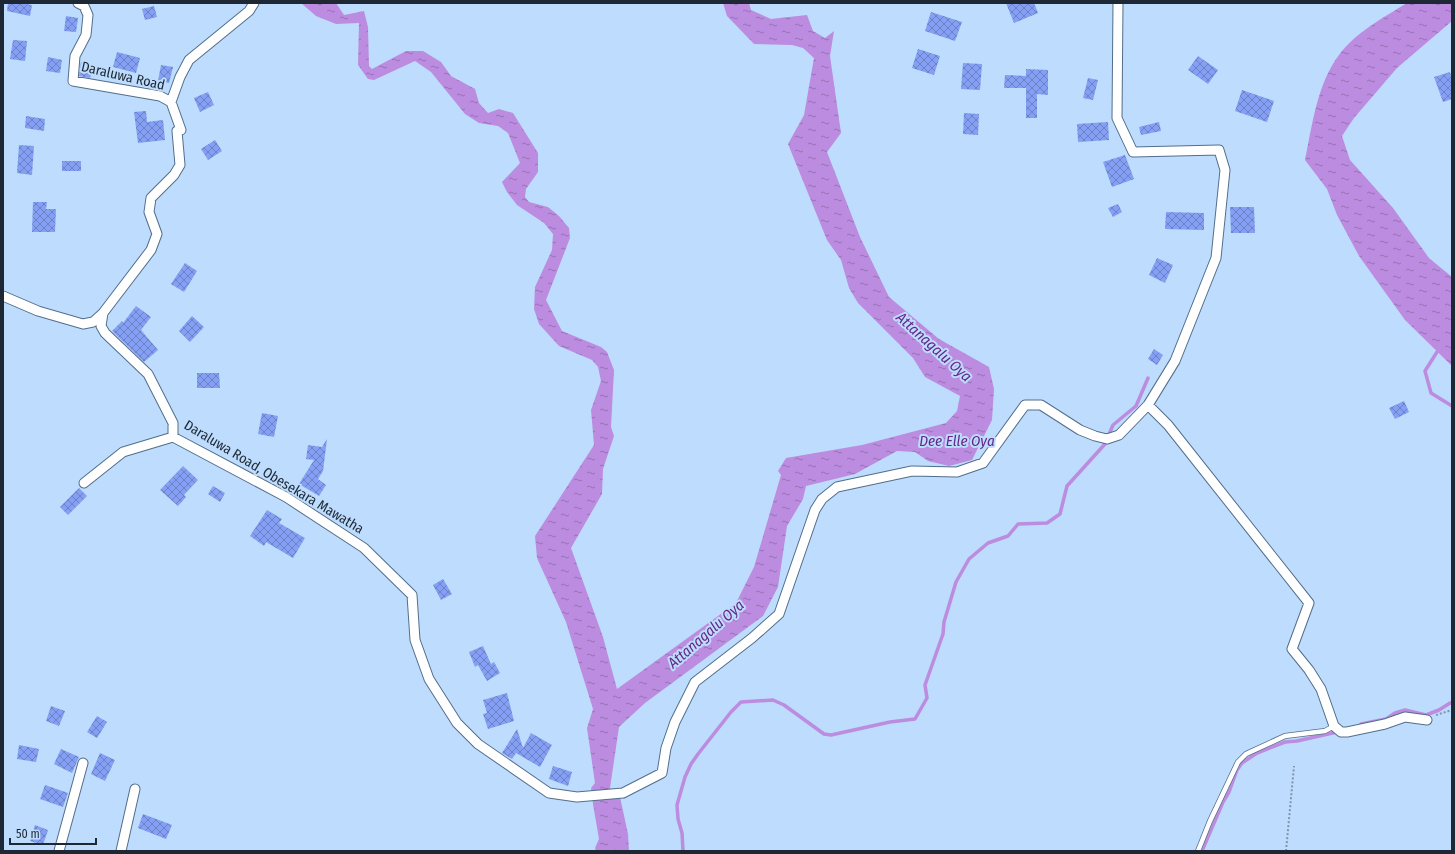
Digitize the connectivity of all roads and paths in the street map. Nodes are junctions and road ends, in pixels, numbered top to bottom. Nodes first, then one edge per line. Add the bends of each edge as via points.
1 (78, 3) edge
2 (254, 3) edge
3 (1118, 3) edge
4 (171, 102) junction
5 (3, 296) edge
6 (103, 314) junction
7 (1148, 405) junction
8 (173, 437) junction
9 (84, 483) dead end
10 (1452, 710) edge
11 (1427, 720) joint
12 (1334, 726) junction
13 (83, 763) dead end
14 (1294, 766) dead end
15 (135, 789) dead end
16 (60, 851) edge
17 (121, 851) edge
18 (1198, 851) edge
19 (1286, 851) edge

1 - 4 street, Daraluwa Road via 84,6 88,15 86,35 75,56 73,81 160,96
2 - 4 street via 249,11 189,60
3 - 7 street, Daraluwa Road, Obesekara Mawatha via 1117,118 1133,152 1219,150 1224,170 1216,258 1175,361
4 - 6 street, Daraluwa Road via 181,130 177,131 180,165 174,175 151,198 149,212 157,234 151,250
5 - 6 street via 38,311 83,324 93,322
6 - 8 street, Daraluwa Road, Obesekara Mawatha via 101,326 105,333 148,374 173,423
7 - 8 street, Daraluwa Road, Obesekara Mawatha via 1118,435 1107,439 1080,430 1041,405 1025,405 983,463 957,472 912,471 837,487 822,499 815,510 779,614 695,682 675,722 666,748 662,773 623,794 577,797 549,793 478,744 456,723 429,679 415,640 412,594 364,548 286,497
7 - 12 street via 1168,424 1309,603 1292,649 1321,689
8 - 9 street via 124,452
10 - 11 path
11 - 12 street via 1406,716 1385,724 1347,732 1341,732
12 - 18 lane via 1325,731 1285,736 1246,754 1238,762
13 - 16 street
14 - 19 path
15 - 17 street

